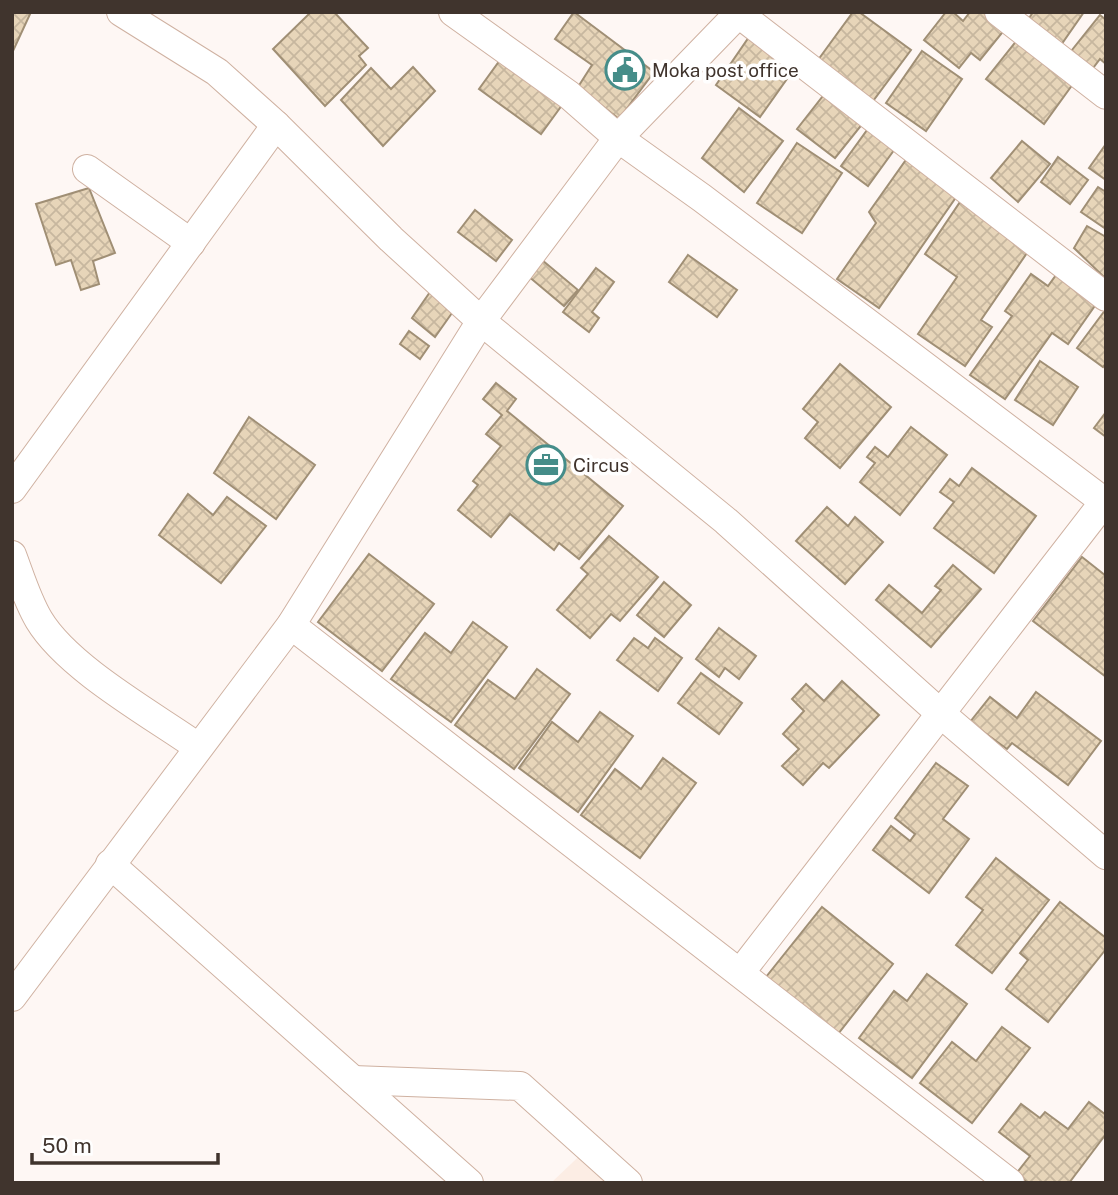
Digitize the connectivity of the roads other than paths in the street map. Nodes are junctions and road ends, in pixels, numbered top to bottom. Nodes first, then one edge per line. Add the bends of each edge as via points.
1 (121, 12) edge
2 (453, 12) edge
3 (999, 12) edge
4 (739, 13) edge
5 (1106, 95) edge
6 (276, 125) junction
7 (618, 138) junction
8 (87, 169) dead end
9 (191, 243) junction
10 (1106, 297) edge
11 (481, 321) junction
12 (12, 489) edge
13 (1105, 503) edge
14 (12, 555) edge
15 (291, 625) junction
16 (940, 713) junction
17 (198, 747) junction
18 (1106, 855) edge
19 (110, 864) junction
20 (740, 974) junction
21 (12, 997) edge
22 (353, 1080) junction
23 (469, 1183) edge
24 (628, 1183) edge
25 (1010, 1183) edge

1 - 6 street via 217,72
2 - 7 street via 569,96
3 - 5 street
4 - 7 street
4 - 10 street
6 - 9 street
6 - 11 street
7 - 11 street
7 - 13 street
8 - 9 street
9 - 12 street
11 - 15 street
11 - 16 street via 726,521
13 - 16 street
14 - 17 street via 38,618 53,639 81,666
15 - 17 street
15 - 20 street
16 - 18 street
16 - 20 street
17 - 19 street
19 - 21 street
19 - 22 street
20 - 25 street
22 - 23 street
22 - 24 street via 520,1086

